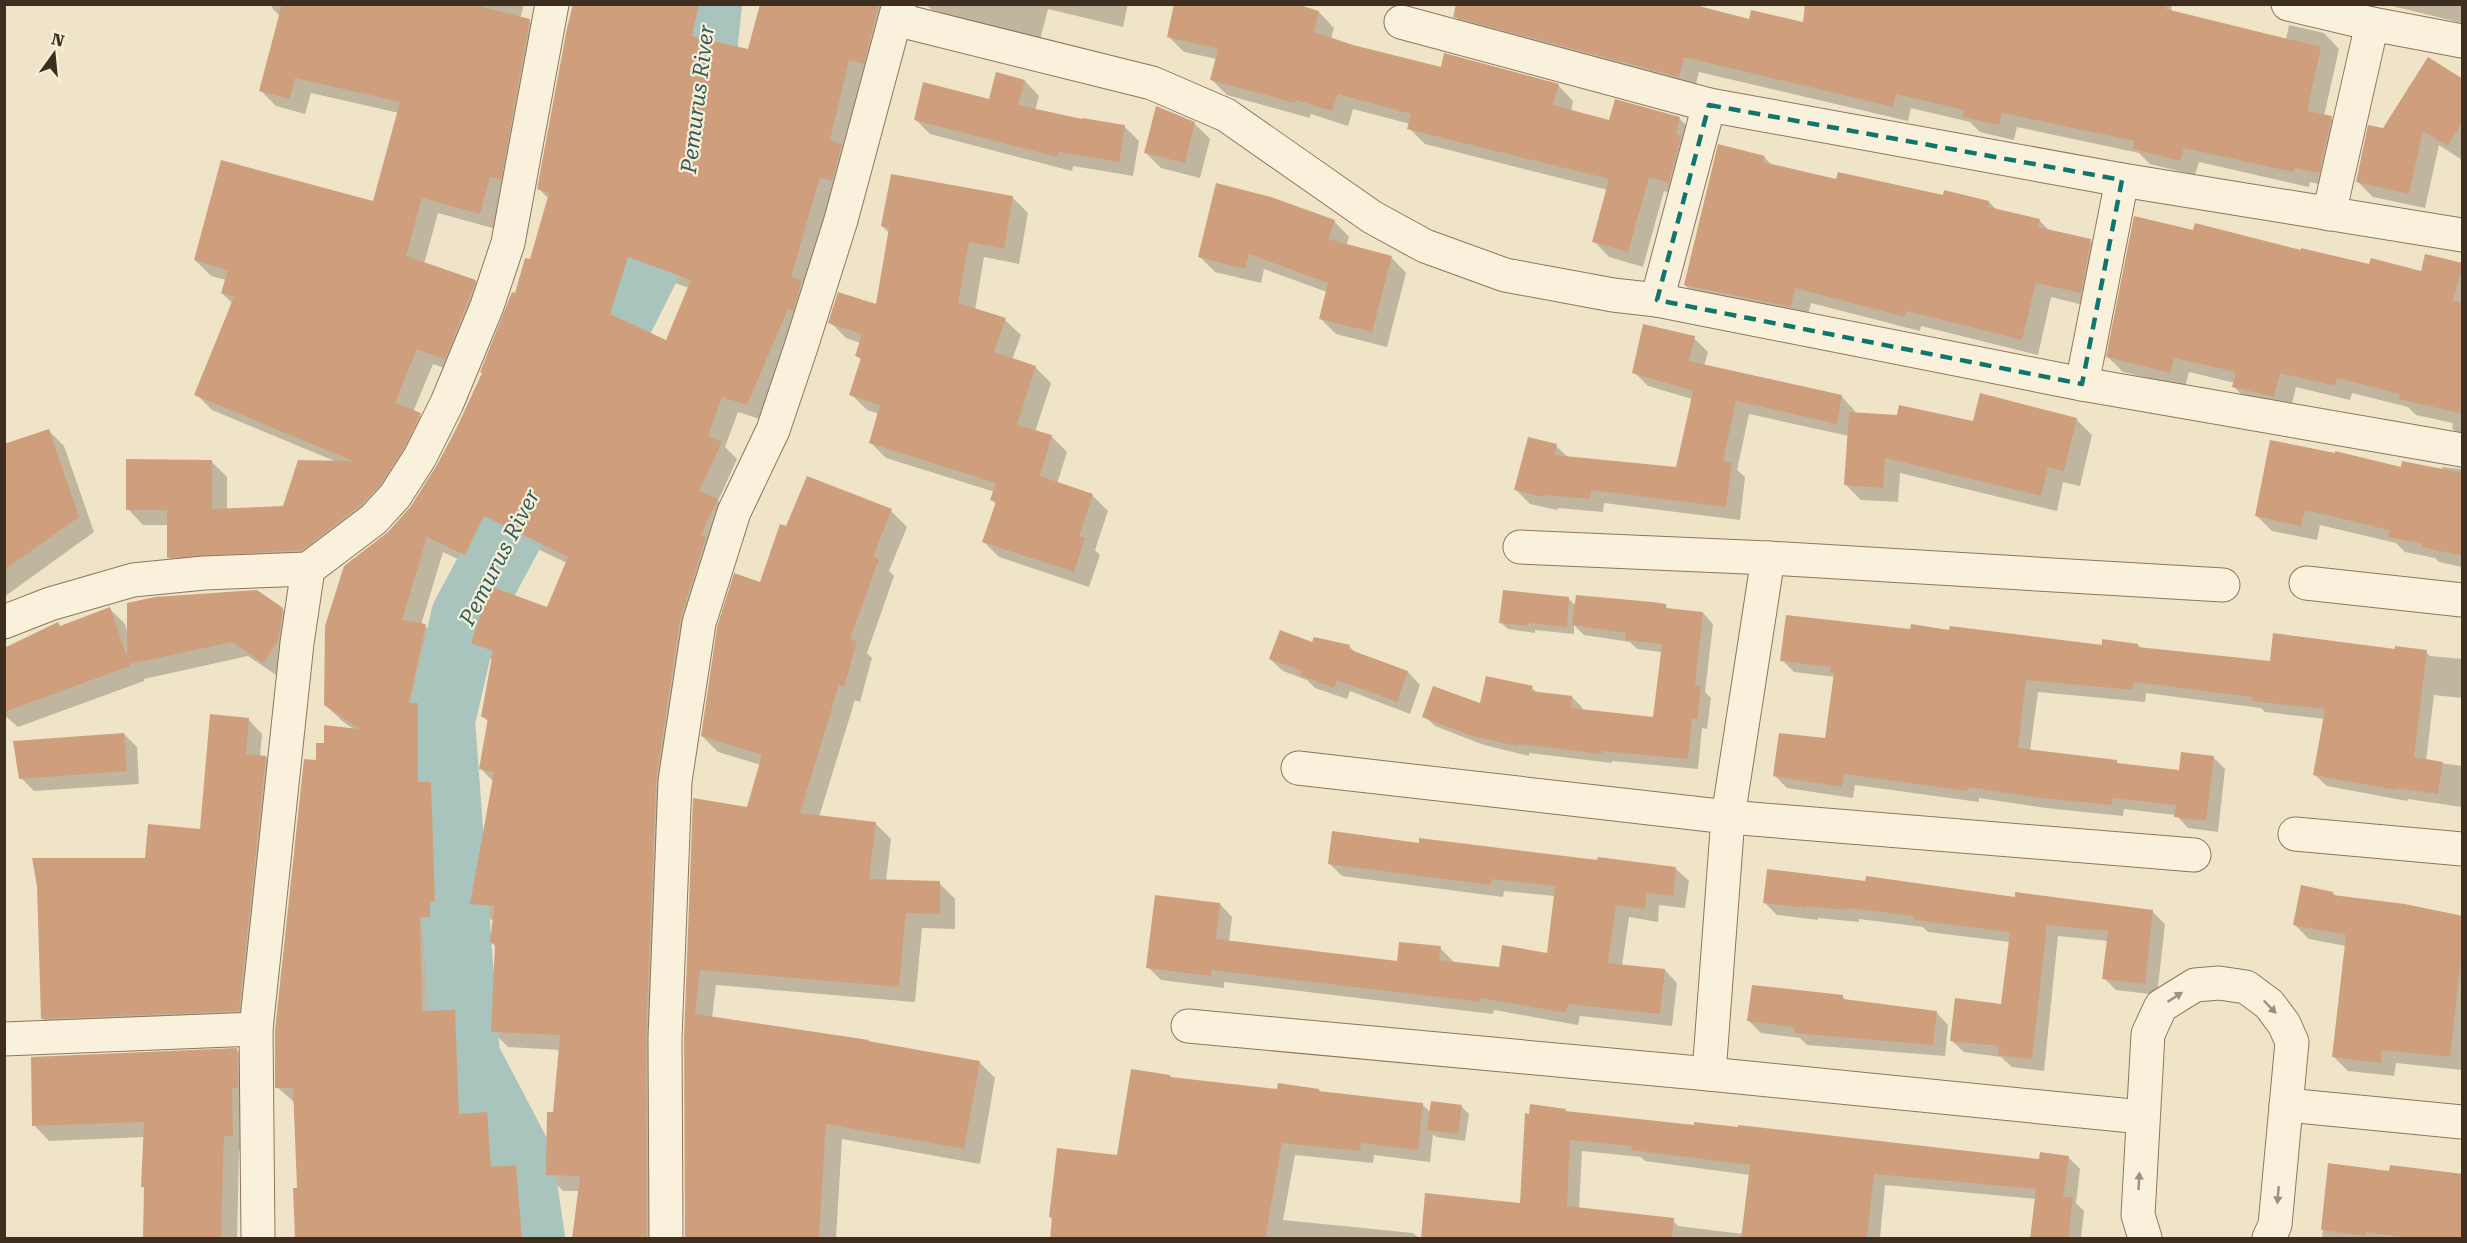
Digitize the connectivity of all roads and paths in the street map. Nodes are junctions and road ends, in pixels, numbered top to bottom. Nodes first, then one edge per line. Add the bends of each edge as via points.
1 (552, 4) edge
2 (2288, 4) edge
3 (897, 12) edge
4 (1401, 22) dead end
5 (2372, 24) junction
6 (2463, 41) edge
7 (1708, 105) junction
8 (2122, 180) junction
9 (2329, 214) junction
10 (2463, 235) edge
11 (1658, 300) junction
12 (2082, 384) junction
13 (2463, 450) edge
14 (1520, 547) dead end
15 (1768, 558) junction
16 (308, 569) junction
17 (2306, 583) dead end
18 (2223, 585) dead end
19 (2463, 600) edge
20 (4, 622) edge
21 (1298, 768) dead end
22 (1728, 817) junction
23 (2295, 834) dead end
24 (2463, 849) edge
25 (2194, 855) dead end
26 (1188, 1026) dead end
27 (256, 1029) junction
28 (4, 1039) edge
29 (1709, 1074) junction
30 (2286, 1105) junction
31 (2142, 1118) junction
32 (2463, 1122) edge
33 (258, 1239) edge
34 (666, 1239) edge
35 (2145, 1239) edge
36 (2269, 1239) edge

1 - 16 street via 508,243 447,403 395,496 374,519
2 - 5 street
3 - 11 street via 1152,83 1226,115 1372,217 1435,250 1505,275
3 - 34 street via 841,220 801,347 774,430 734,512 699,623 675,781 665,1038
4 - 7 street
5 - 6 street
5 - 9 street
7 - 8 street
7 - 11 street
8 - 9 street
8 - 12 street
9 - 10 street
11 - 12 street
12 - 13 street
14 - 15 street
15 - 18 street
15 - 22 street
16 - 20 street via 133,580
16 - 27 street
17 - 19 street
21 - 22 street
22 - 25 street
22 - 29 street
23 - 24 street
26 - 29 street
27 - 28 street
27 - 33 street
29 - 31 street
31 -> 30 street via 2148,1034 2161,1006 2195,985 2246,987 2269,1004 2292,1042
30 - 32 street
30 -> 36 street via 2275,1224
35 -> 31 street via 2138,1215

